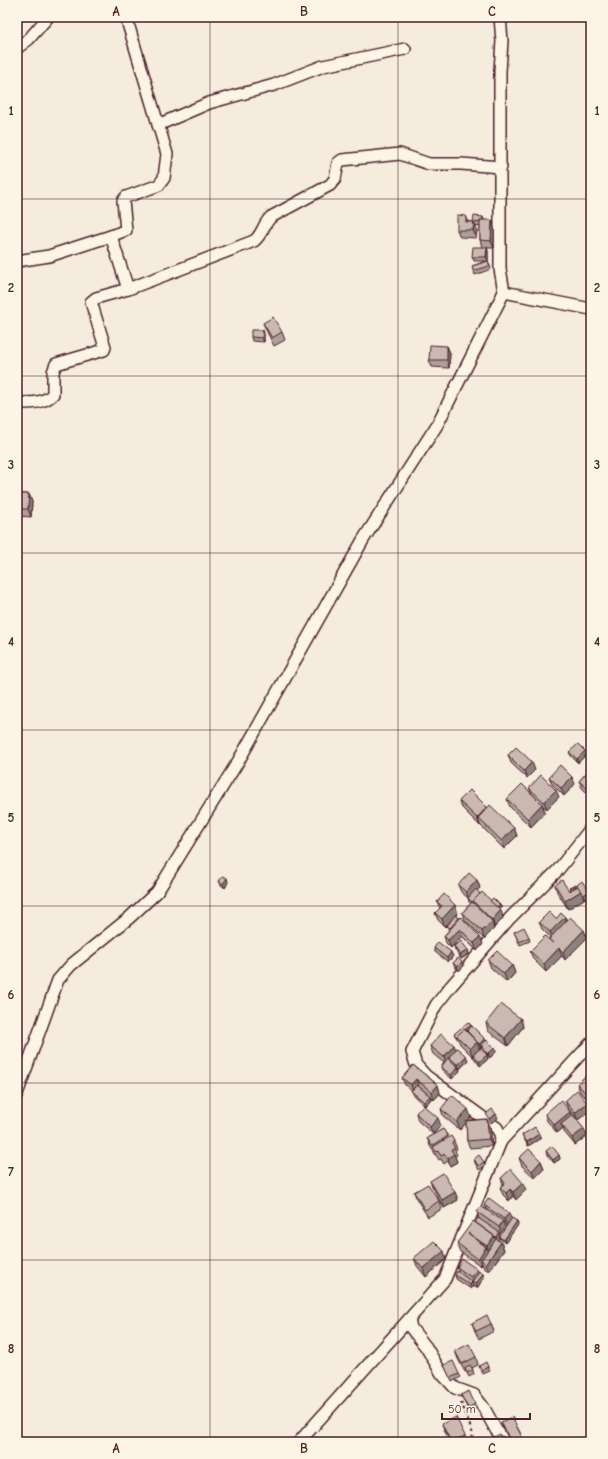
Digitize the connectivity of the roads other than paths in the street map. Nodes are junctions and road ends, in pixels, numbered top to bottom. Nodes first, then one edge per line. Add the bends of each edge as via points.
1 (48, 17) edge
2 (126, 17) edge
3 (500, 17) edge
4 (17, 48) edge
5 (406, 49) dead end
6 (158, 125) junction
7 (501, 167) junction
8 (111, 236) junction
9 (17, 261) edge
10 (128, 289) junction
11 (504, 292) junction
12 (591, 309) edge
13 (17, 403) edge
14 (591, 828) edge
15 (591, 1043) edge
16 (17, 1094) edge
17 (501, 1141) junction
18 (409, 1319) junction
19 (299, 1442) edge
20 (507, 1442) edge

1 - 4 street via 29,39
2 - 6 street
3 - 7 street
5 - 6 street via 323,66 209,103
6 - 8 street via 167,154 164,178 159,185 124,199 126,230
7 - 10 street via 429,164 400,154 342,160 338,163 335,180 330,185 271,217 266,222 263,233 254,241
7 - 11 street via 500,269
8 - 9 street via 49,256
8 - 10 street
10 - 13 street via 96,298 91,302 104,350 56,364 53,372 53,394 50,398 45,401
11 - 12 street
11 - 16 street via 437,425 364,540 238,760 157,892 96,947 71,965 58,980
14 - 17 street via 558,870 510,918 451,986 436,1005 412,1052 416,1065 426,1076 497,1128
15 - 17 street
17 - 18 street via 445,1279
18 - 19 street
18 - 20 street via 411,1328 442,1374 455,1388 474,1395 496,1430

